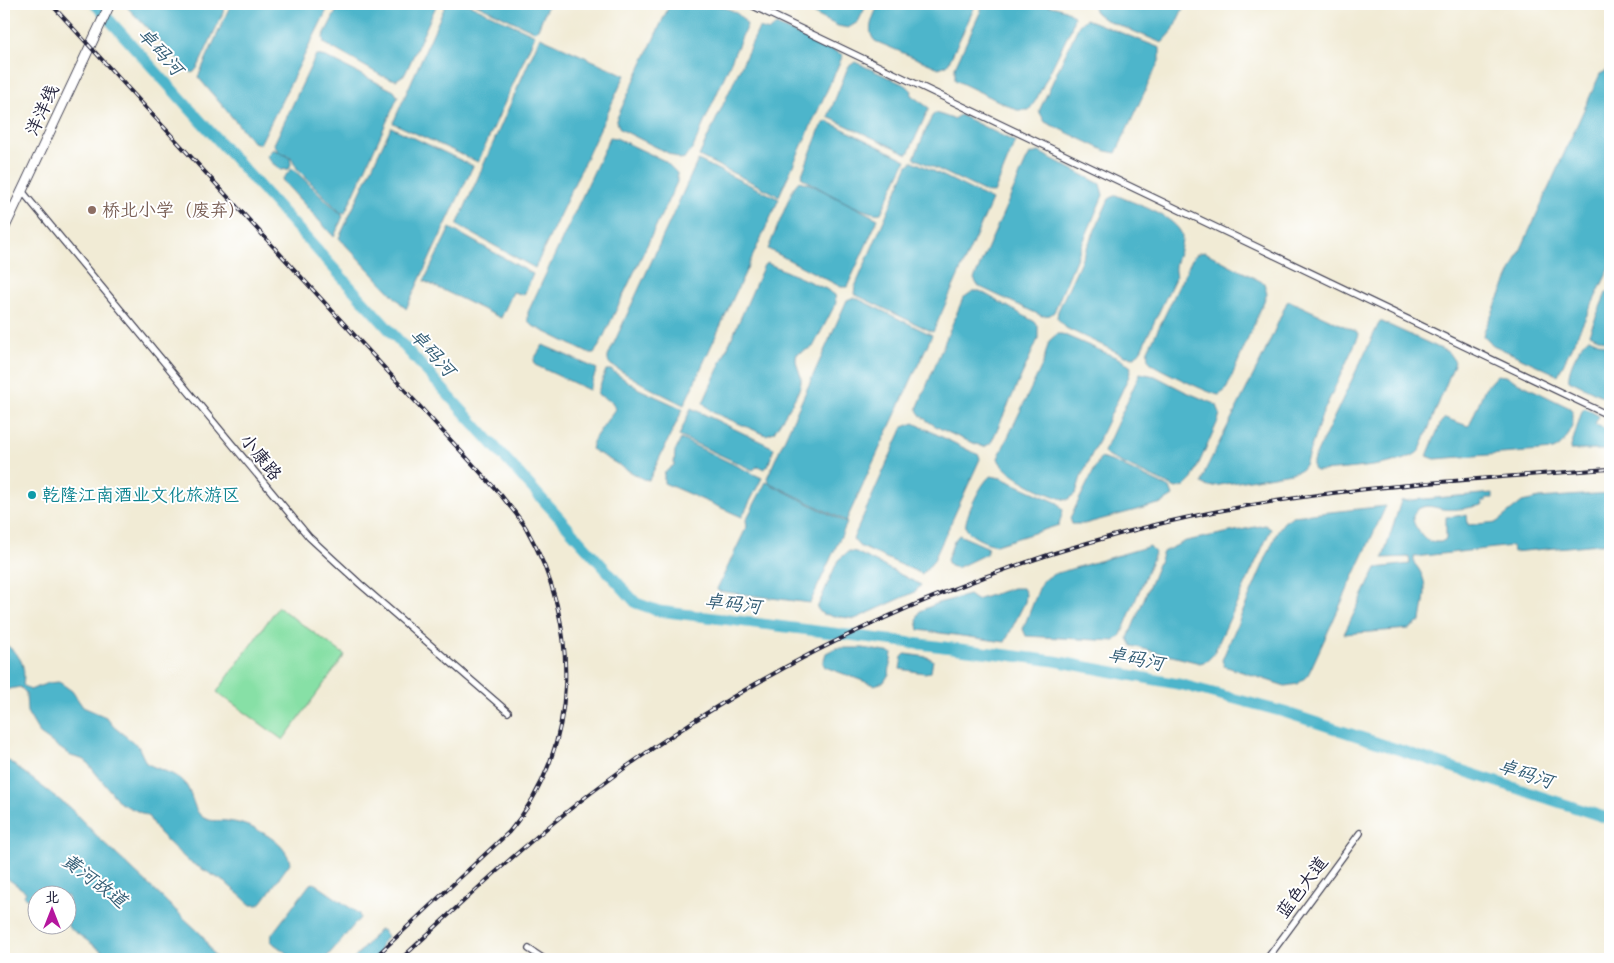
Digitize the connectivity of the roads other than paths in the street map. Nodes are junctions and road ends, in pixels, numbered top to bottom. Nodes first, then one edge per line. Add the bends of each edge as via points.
1 (110, 4) edge
2 (749, 4) edge
3 (22, 191) junction
4 (4, 229) edge
5 (1610, 416) edge
6 (508, 712) dead end
7 (1360, 833) dead end
8 (529, 949) dead end
9 (544, 959) edge
10 (1267, 959) edge

1 - 3 main road, 洋洋线
2 - 5 street
3 - 4 main road, 洋洋线
3 - 6 street, 小康路 via 309,537
7 - 10 street, 蓝色大道
8 - 9 street

